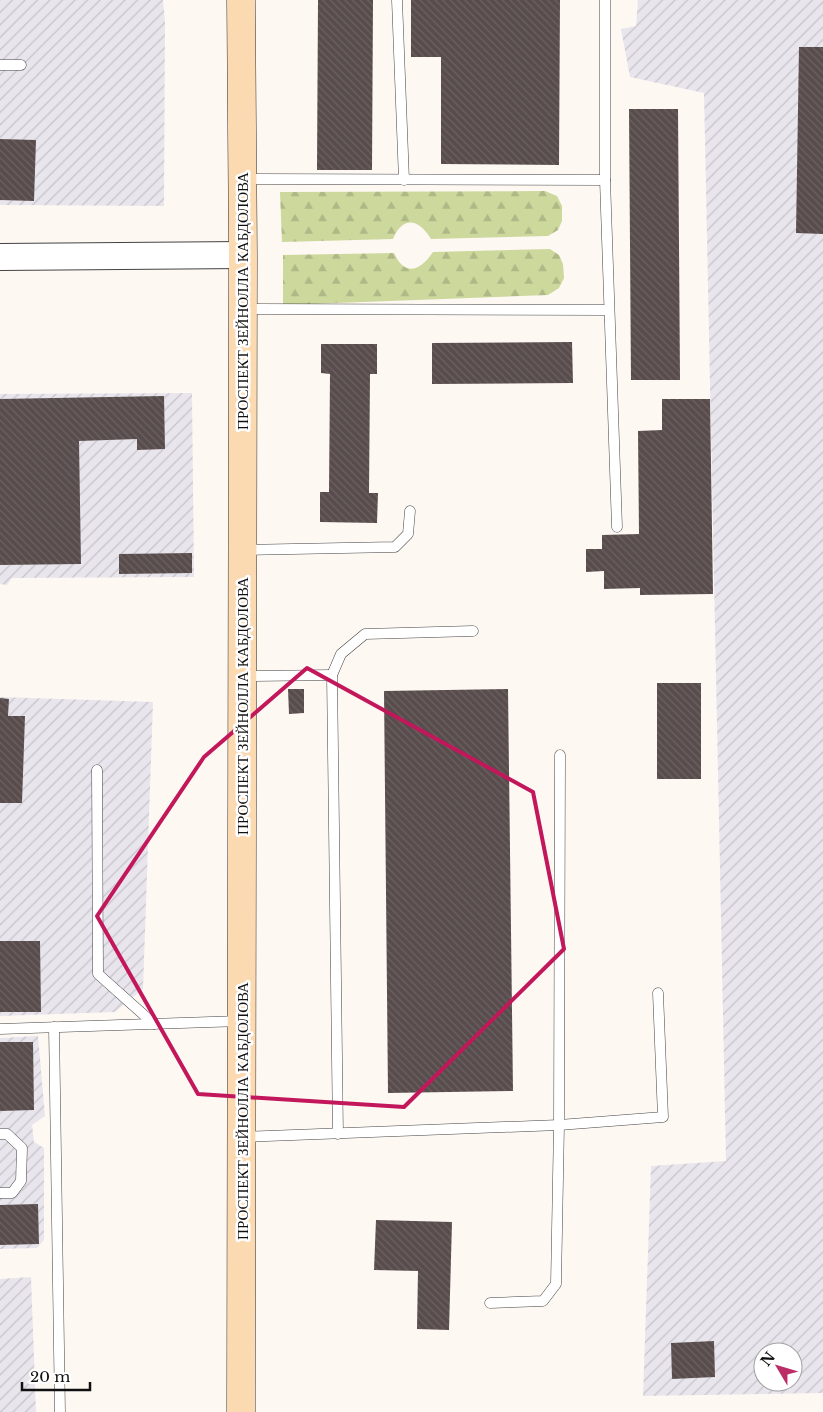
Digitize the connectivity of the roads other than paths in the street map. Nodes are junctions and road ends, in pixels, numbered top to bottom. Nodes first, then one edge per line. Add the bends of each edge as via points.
1 (241, 0) edge
2 (397, 0) edge
3 (605, 0) edge
4 (0, 65) edge
5 (21, 65) dead end
6 (242, 179) junction
7 (404, 180) junction
8 (604, 180) junction
9 (243, 255) junction
10 (0, 257) edge
11 (242, 309) junction
12 (609, 310) junction
13 (410, 511) dead end
14 (617, 526) dead end
15 (242, 550) junction
16 (473, 631) dead end
17 (332, 675) junction
18 (242, 676) junction
19 (560, 755) dead end
20 (97, 770) dead end
21 (658, 993) dead end
22 (242, 1021) junction
23 (154, 1024) junction
24 (54, 1027) junction
25 (0, 1029) edge
26 (559, 1124) junction
27 (0, 1134) edge
28 (338, 1134) junction
29 (242, 1137) junction
30 (0, 1193) edge
31 (490, 1303) dead end
32 (60, 1412) edge
33 (241, 1412) edge

1 - 6 main road, ПРОСПЕКТ ЗЕЙНОЛЛА КАБДОЛОВА
2 - 7 lane
3 - 8 lane
4 - 5 lane
6 - 7 lane
6 - 9 main road, ПРОСПЕКТ ЗЕЙНОЛЛА КАБДОЛОВА
7 - 8 lane
8 - 12 lane
9 - 10 street
9 - 11 main road, ПРОСПЕКТ ЗЕЙНОЛЛА КАБДОЛОВА
11 - 12 lane
11 - 15 main road, ПРОСПЕКТ ЗЕЙНОЛЛА КАБДОЛОВА
12 - 14 lane
13 - 15 lane via 408,534 395,547
15 - 18 main road, ПРОСПЕКТ ЗЕЙНОЛЛА КАБДОЛОВА
16 - 17 lane via 365,634 341,654
17 - 18 lane
17 - 28 lane
18 - 22 main road, ПРОСПЕКТ ЗЕЙНОЛЛА КАБДОЛОВА
19 - 26 lane
20 - 23 lane via 98,974
21 - 26 lane via 663,1118
22 - 23 lane
22 - 29 main road, ПРОСПЕКТ ЗЕЙНОЛЛА КАБДОЛОВА
23 - 24 lane
24 - 25 lane
24 - 32 lane
26 - 28 lane
26 - 31 lane via 556,1284 543,1301
27 - 30 lane via 6,1134 22,1148 21,1181 12,1193
28 - 29 lane
29 - 33 main road, ПРОСПЕКТ ЗЕЙНОЛЛА КАБДОЛОВА

